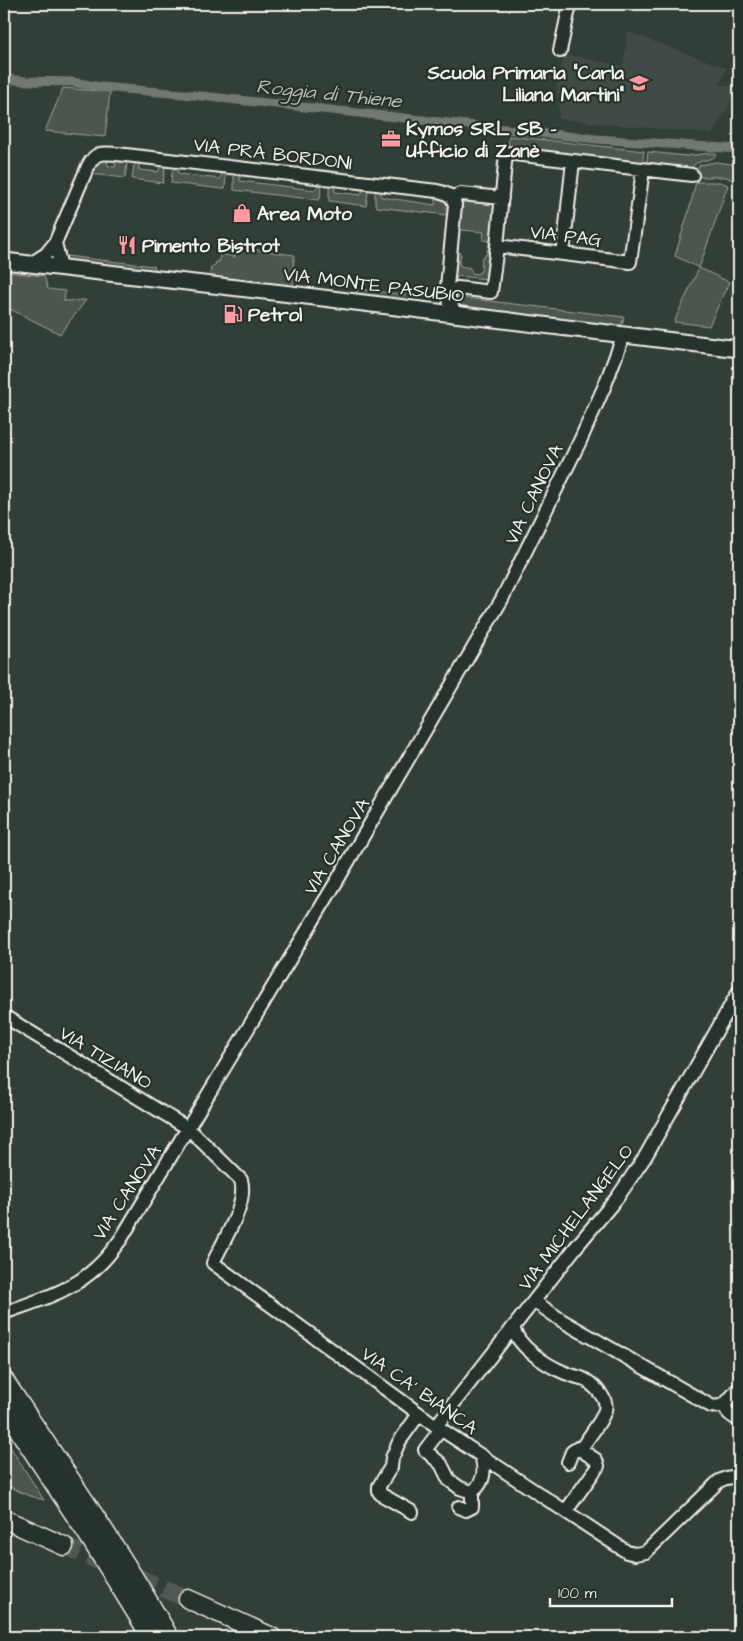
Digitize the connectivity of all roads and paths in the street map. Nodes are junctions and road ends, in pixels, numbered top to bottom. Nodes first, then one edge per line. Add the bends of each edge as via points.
1 (569, 10) edge
2 (560, 51) dead end
3 (573, 161) junction
4 (643, 170) junction
5 (692, 175) dead end
6 (452, 197) junction
7 (502, 198) junction
8 (55, 243) junction
9 (497, 246) junction
10 (563, 253) junction
11 (4, 261) edge
12 (32, 263) junction
13 (61, 267) junction
14 (452, 287) junction
15 (431, 312) junction
16 (457, 315) junction
17 (624, 334) junction
18 (739, 349) edge
19 (739, 991) edge
20 (4, 1016) edge
21 (189, 1129) junction
22 (534, 1302) junction
23 (4, 1313) edge
24 (513, 1327) junction
25 (4, 1380) edge
26 (736, 1391) dead end
27 (726, 1404) junction
28 (4, 1408) edge
29 (419, 1414) junction
30 (739, 1420) edge
31 (439, 1428) junction
32 (581, 1449) junction
33 (481, 1456) junction
34 (568, 1462) dead end
35 (739, 1476) edge
36 (472, 1492) junction
37 (459, 1507) dead end
38 (566, 1511) junction
39 (412, 1512) dead end
40 (4, 1519) edge
41 (64, 1546) tunnel mouth
42 (188, 1599) tunnel mouth
43 (151, 1637) edge
44 (169, 1637) edge
45 (272, 1637) edge

1 - 2 street
3 - 4 street
3 - 7 street via 506,153
3 - 10 street
4 - 5 street
4 - 10 street, VIA PAG via 630,262
6 - 7 street via 461,194
6 - 8 street, VIA PRÀ BORDONI via 437,191 100,153 92,158
6 - 14 street
7 - 9 street
8 - 12 street, VIA PRÀ BORDONI
8 - 13 street
9 - 10 street, VIA PAG
9 - 14 street via 491,292
11 - 12 main road, VIA MONTE PASUBIO
12 - 13 main road, VIA MONTE PASUBIO
13 - 15 main road, VIA MONTE PASUBIO
14 - 15 street
14 - 16 street via 448,299
15 - 16 main road, VIA MONTE PASUBIO
16 - 17 main road, VIA MONTE PASUBIO
17 - 18 main road, VIA MONTE PASUBIO
17 - 21 street, VIA CANOVA via 602,393 502,599
19 - 22 street, VIA MICHELANGELO via 645,1157 617,1198
20 - 21 street, VIA TIZIANO
21 - 23 street, VIA CANOVA via 121,1239 98,1267 56,1293
21 - 29 street, VIA CA' BIANCA via 242,1184 241,1203 213,1263
22 - 24 street, VIA MICHELANGELO
22 - 27 street via 706,1404 717,1407
24 - 31 street, VIA MICHELANGELO
24 - 32 street via 516,1336 528,1349 564,1373 588,1382 605,1402 605,1412
25 - 44 highway via 101,1526
26 - 27 street
27 - 30 street via 728,1413
28 - 43 highway
29 - 31 street, VIA CA' BIANCA
29 - 39 street via 400,1442 391,1467 379,1486 382,1496
31 - 33 street, VIA CA' BIANCA
31 - 36 street, VIA MICHELANGELO via 425,1450 441,1464 449,1480
32 - 34 street via 574,1449
32 - 38 street via 596,1460 598,1466
33 - 36 street via 484,1465 482,1480
33 - 38 street, VIA CA' BIANCA
35 - 38 street, VIA CA' BIANCA via 719,1481 664,1536 641,1554 628,1552
36 - 37 street via 472,1506 466,1510
40 - 41 highway
42 - 45 highway

